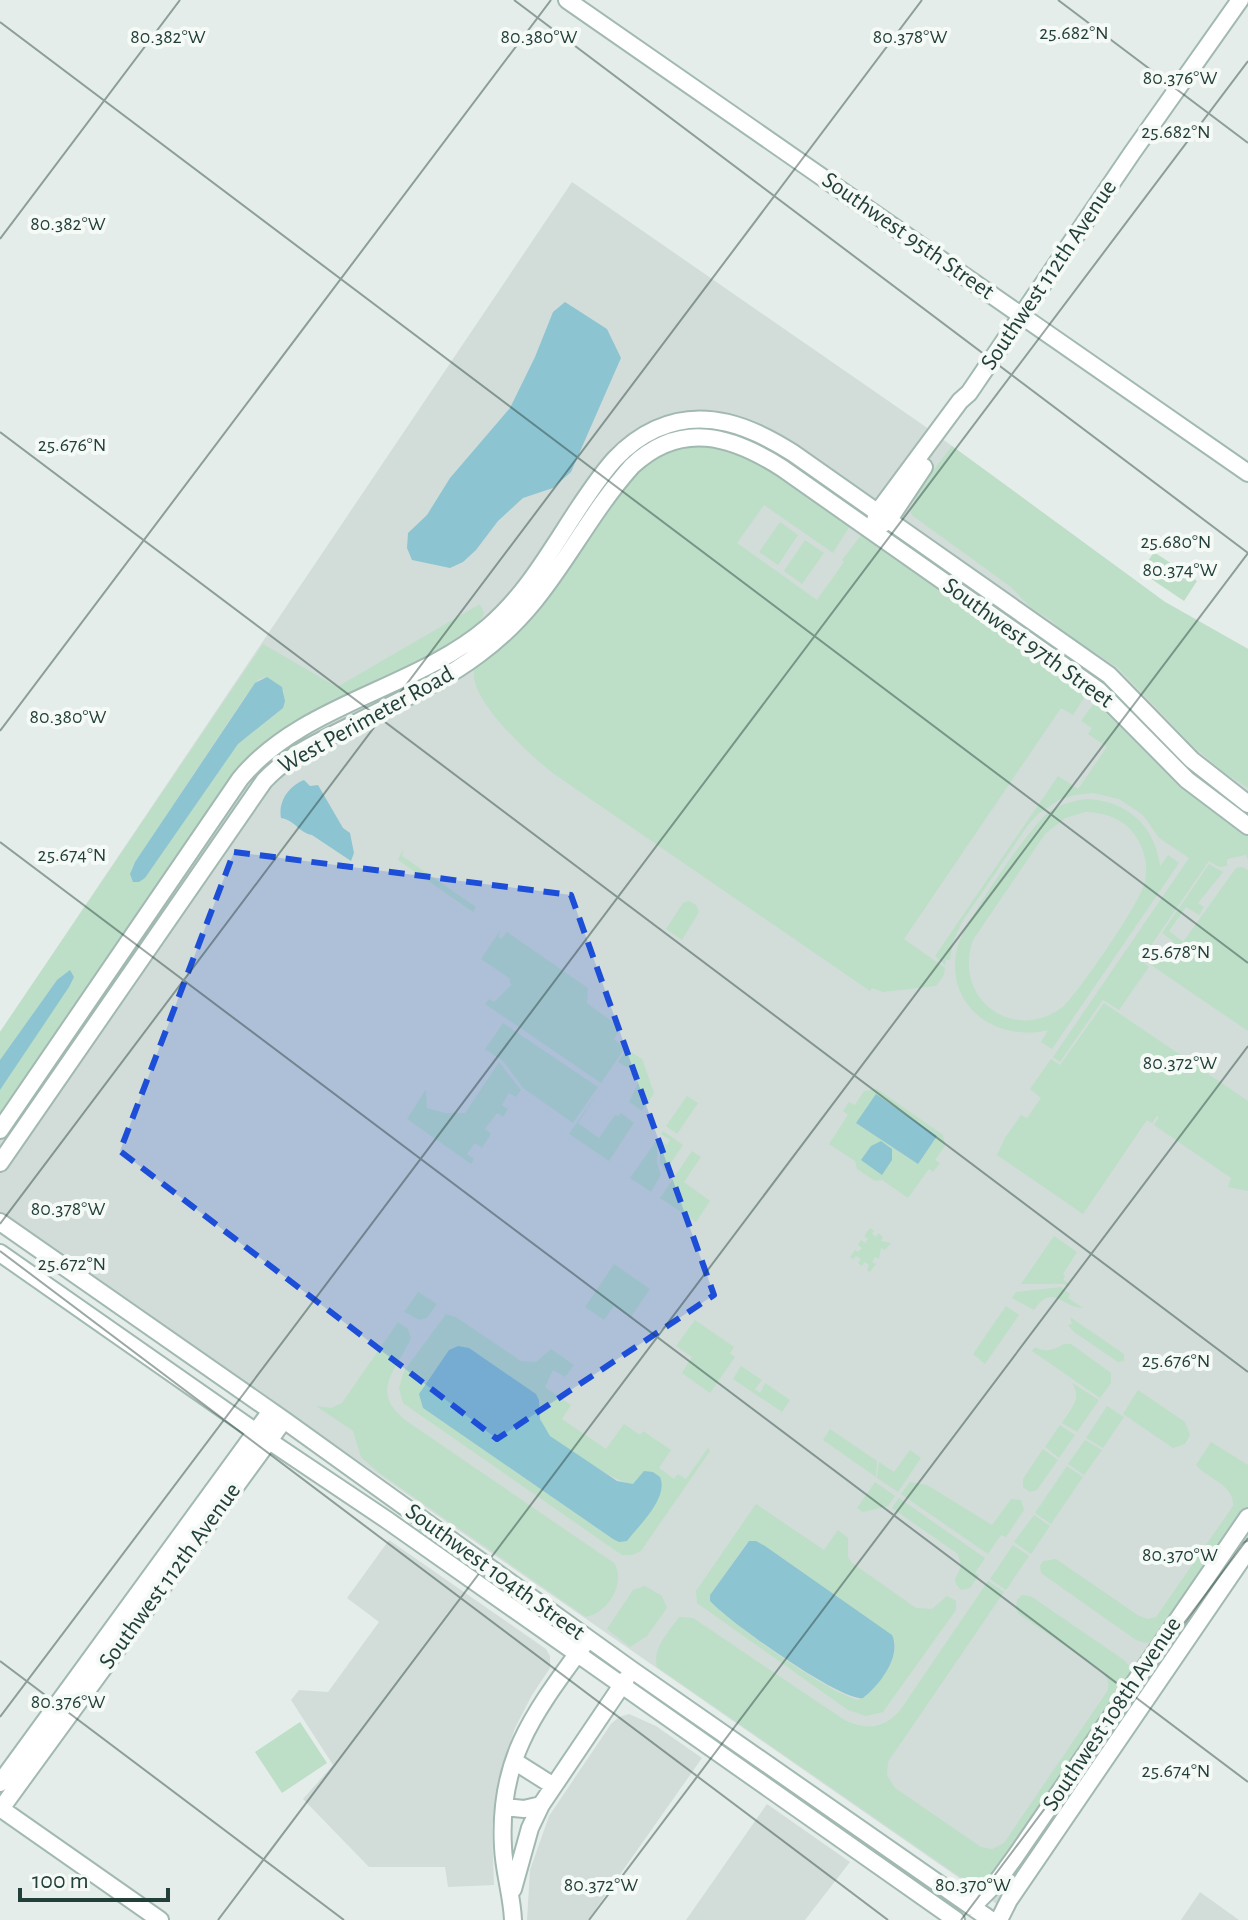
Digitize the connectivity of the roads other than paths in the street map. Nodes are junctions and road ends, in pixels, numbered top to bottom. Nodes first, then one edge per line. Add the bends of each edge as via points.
1 (567, 0) edge
2 (1240, 0) edge
3 (1021, 315) junction
4 (645, 454) joint
5 (1248, 473) edge
6 (882, 517) junction
7 (873, 531) junction
8 (1098, 690) junction
9 (1152, 720) junction
10 (1248, 804) edge
11 (1248, 826) edge
12 (0, 1130) edge
13 (0, 1163) edge
14 (0, 1222) edge
15 (0, 1253) edge
16 (277, 1416) junction
17 (262, 1436) junction
18 (419, 1517) junction
19 (1248, 1517) edge
20 (407, 1534) junction
21 (1248, 1550) edge
22 (588, 1638) junction
23 (576, 1655) junction
24 (632, 1670) junction
25 (87, 1678) junction
26 (622, 1686) junction
27 (514, 1761) junction
28 (0, 1783) edge
29 (552, 1785) junction
30 (541, 1805) junction
31 (504, 1807) junction
32 (829, 1807) junction
33 (0, 1809) edge
34 (818, 1824) junction
35 (512, 1894) junction
36 (972, 1907) junction
37 (160, 1920) edge
38 (513, 1920) edge
39 (956, 1920) edge
40 (991, 1920) edge
41 (999, 1920) edge

1 - 3 street, Southwest 95th Street
2 - 3 street, Southwest 112th Avenue
3 - 5 street, Southwest 95th Street
3 - 6 street, Southwest 112th Avenue
4 - 7 street, Southwest 97th Street via 682,439 733,442 782,468
4 - 13 street, West Perimeter Road via 517,623 467,662 303,750 264,781
6 - 7 street, Southwest 112th Avenue
6 - 9 street, Southwest 97th Street via 1094,663
6 - 12 street, West Perimeter Road via 770,438 737,425 679,421 634,441 608,465 522,592 489,626 436,661 289,736 250,767
7 - 8 street, Southwest 97th Street
8 - 9 street via 1110,686
8 - 11 street, Southwest 97th Street via 1187,780
9 - 10 street, Southwest 97th Street
14 - 16 street, Southwest 104th Street
15 - 17 street, Southwest 104th Street
16 - 17 street, Southwest 112th Avenue
16 - 18 street, Southwest 104th Street
17 - 20 street, Southwest 104th Street
17 - 25 street, Southwest 112th Avenue
18 - 20 street
18 - 22 street, Southwest 104th Street
19 - 36 street, Southwest 108th Avenue via 1015,1857
20 - 23 street, Southwest 104th Street
21 - 41 street, Southwest 108th Avenue
22 - 23 street
22 - 24 street, Southwest 104th Street
23 - 26 street, Southwest 104th Street
23 - 27 street via 532,1717
24 - 26 street
24 - 32 street, Southwest 104th Street
25 - 28 street, Southwest 112th Avenue
25 - 33 street, Southwest 112th Avenue
26 - 29 street
26 - 34 street, Southwest 104th Street
27 - 29 street
27 - 31 street
29 - 30 street
30 - 31 street
30 - 35 street
31 - 35 street via 504,1857
32 - 34 street
32 - 36 street, Southwest 104th Street
33 - 37 street
34 - 39 street, Southwest 104th Street
35 - 38 street
36 - 40 street, Southwest 104th Street

